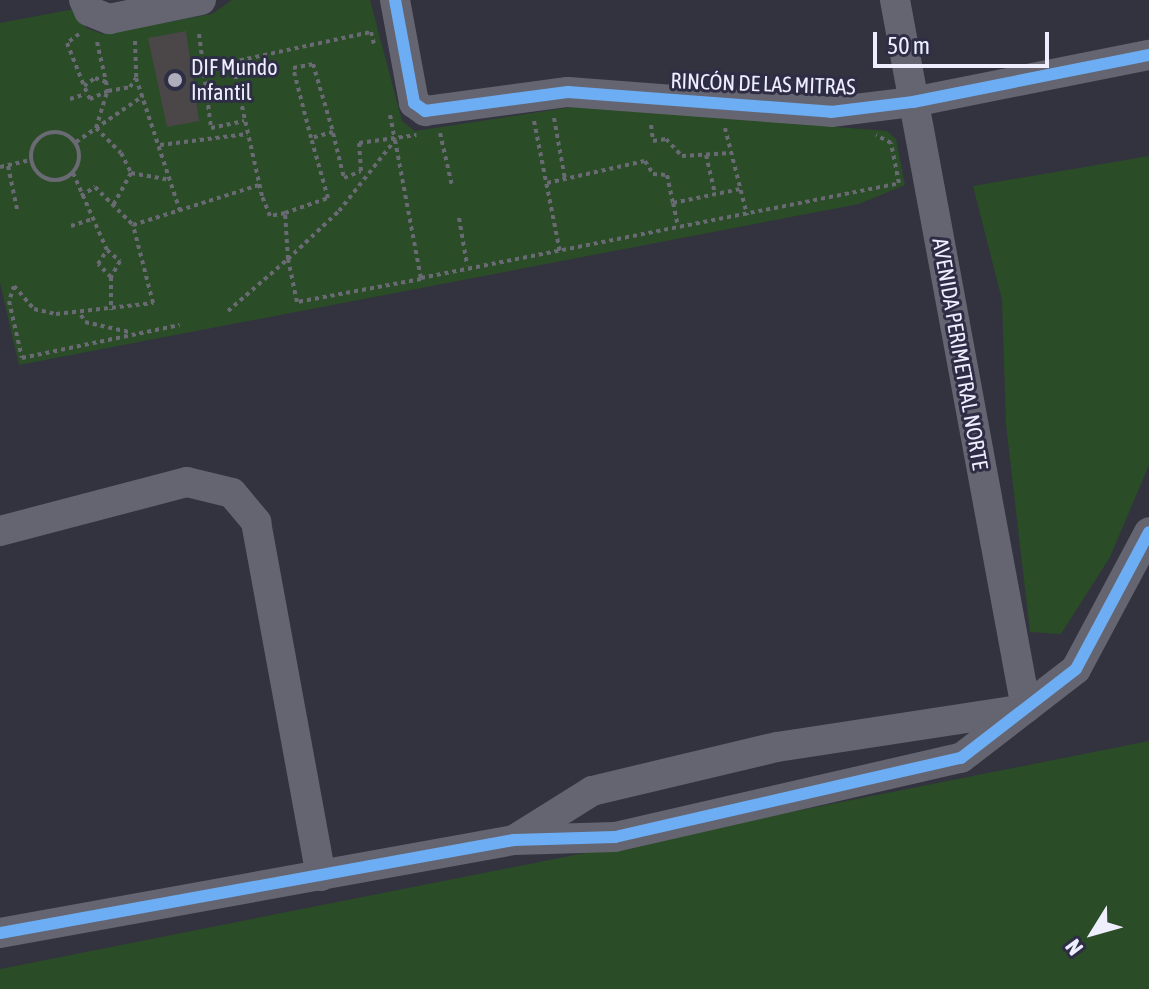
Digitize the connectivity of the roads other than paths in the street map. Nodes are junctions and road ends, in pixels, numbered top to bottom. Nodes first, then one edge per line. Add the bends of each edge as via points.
1 (201, 0) edge
2 (395, 0) edge
3 (895, 0) edge
4 (85, 14) edge
5 (1149, 55) edge
6 (913, 102) junction
7 (0, 531) edge
8 (1149, 532) edge
9 (1026, 708) junction
10 (514, 840) junction
11 (321, 876) junction
12 (0, 933) edge

1 - 4 street via 109,19
2 - 6 street, RINCÓN DE LAS MITRAS via 433,124 568,92 831,112
3 - 6 street, AVENIDA PERIMETRAL NORTE
5 - 6 street, RINCÓN DE LAS MITRAS
6 - 9 street, AVENIDA PERIMETRAL NORTE
7 - 11 street via 187,482 232,493 256,522
8 - 9 street via 1076,669
9 - 10 street via 777,747 592,791
9 - 10 street via 961,758 615,837
10 - 11 street
11 - 12 street

